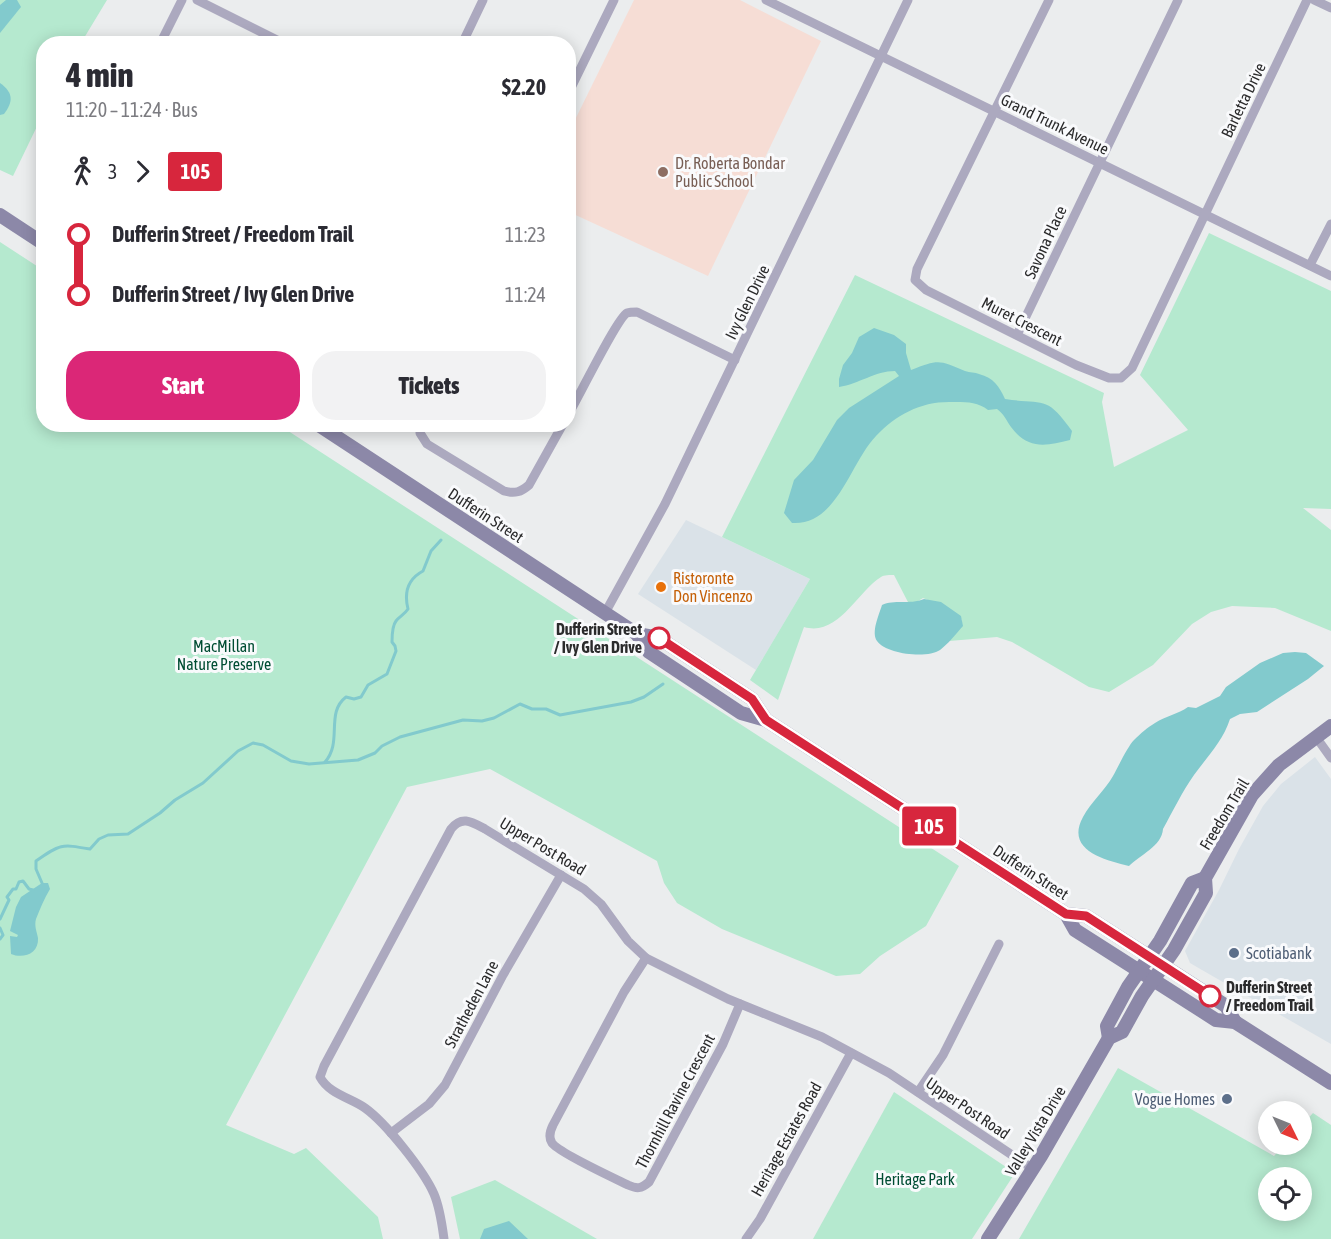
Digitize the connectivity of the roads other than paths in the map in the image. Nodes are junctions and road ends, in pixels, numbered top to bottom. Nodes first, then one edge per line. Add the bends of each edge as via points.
1 (182, 0) edge
2 (197, 0) edge
3 (471, 0) edge
4 (614, 0) edge
5 (766, 0) edge
6 (908, 0) edge
7 (1048, 0) edge
8 (1178, 0) edge
9 (1307, 0) edge
10 (1314, 0) edge
11 (482, 2) edge
12 (1331, 8) edge
13 (164, 36) edge
14 (269, 36) edge
15 (466, 36) edge
16 (881, 56) junction
17 (576, 78) edge
18 (994, 111) junction
19 (1100, 162) junction
20 (1205, 213) junction
21 (0, 216) edge
22 (1331, 224) edge
23 (36, 239) edge
24 (1310, 265) junction
25 (1331, 276) edge
26 (1017, 335) junction
27 (735, 360) junction
28 (576, 400) edge
29 (329, 432) edge
30 (420, 432) edge
31 (559, 432) edge
32 (605, 613) junction
33 (1331, 726) edge
34 (1316, 737) junction
35 (1331, 758) edge
36 (561, 875) junction
37 (1205, 878) junction
38 (1066, 914) junction
39 (999, 944) dead end
40 (1149, 957) junction
41 (646, 958) junction
42 (1163, 966) junction
43 (1139, 971) junction
44 (1153, 980) junction
45 (740, 1004) junction
46 (1235, 1022) junction
47 (1109, 1038) junction
48 (851, 1053) junction
49 (1331, 1083) edge
50 (918, 1092) junction
51 (391, 1133) junction
52 (1033, 1169) junction
53 (444, 1239) edge
54 (746, 1239) edge
55 (987, 1239) edge

1 - 13 street
2 - 14 street
3 - 11 street
4 - 17 street
5 - 16 street, Grand Trunk Avenue
6 - 16 street, Ivy Glen Drive
7 - 18 street
8 - 19 street, Savona Place
9 - 20 street, Barletta Drive
10 - 12 street
11 - 15 street
16 - 18 street, Grand Trunk Avenue
16 - 27 street, Ivy Glen Drive
18 - 19 street, Grand Trunk Avenue
18 - 26 street, Muret Crescent via 915,280 926,290
19 - 20 street, Grand Trunk Avenue
19 - 26 street, Savona Place
20 - 24 street, Grand Trunk Avenue
20 - 26 street, Muret Crescent via 1126,375 1109,378
21 - 23 main road
22 - 24 street
24 - 25 street, Grand Trunk Avenue
27 - 28 street via 637,312 626,313
27 - 32 street, Ivy Glen Drive via 655,524
29 - 32 main road, Dufferin Street
30 - 31 street via 427,444 513,494 529,485
32 - 38 main road, Dufferin Street via 637,634 649,652 741,713 766,720
33 - 34 main road, Freedom Trail
34 - 35 street
34 - 37 main road, Freedom Trail via 1279,765 1256,790
36 - 41 street, Upper Post Road via 601,904
36 - 51 street, Stratheden Lane via 445,1085 429,1104
36 - 51 street, Upper Post Road via 475,823 462,820 451,829 320,1077 326,1086 367,1109
37 - 40 main road, Freedom Trail via 1192,883
37 - 42 main road, Freedom Trail via 1206,893
38 - 40 main road, Dufferin Street via 1086,916
38 - 43 main road, Dufferin Street via 1075,930
39 - 50 street via 943,1055
40 - 42 main road, Dufferin Street
40 - 43 main road, Freedom Trail
41 - 45 street, Upper Post Road
41 - 45 street, Thornhill Ravine Crescent via 624,992 549,1137 556,1148 628,1185 643,1187 648,1182 723,1044
42 - 44 main road, Freedom Trail
42 - 46 main road, Dufferin Street via 1226,1006
43 - 44 main road, Dufferin Street
43 - 47 main road, Valley Vista Drive via 1107,1026
44 - 46 main road, Dufferin Street via 1216,1020
44 - 47 main road, Valley Vista Drive via 1122,1032
45 - 48 street, Upper Post Road
46 - 49 main road, Dufferin Street
47 - 52 main road, Valley Vista Drive
48 - 50 street, Upper Post Road
48 - 54 street, Heritage Estates Road
50 - 52 street, Upper Post Road
51 - 53 street, Upper Post Road via 430,1185
52 - 55 main road, Valley Vista Drive

